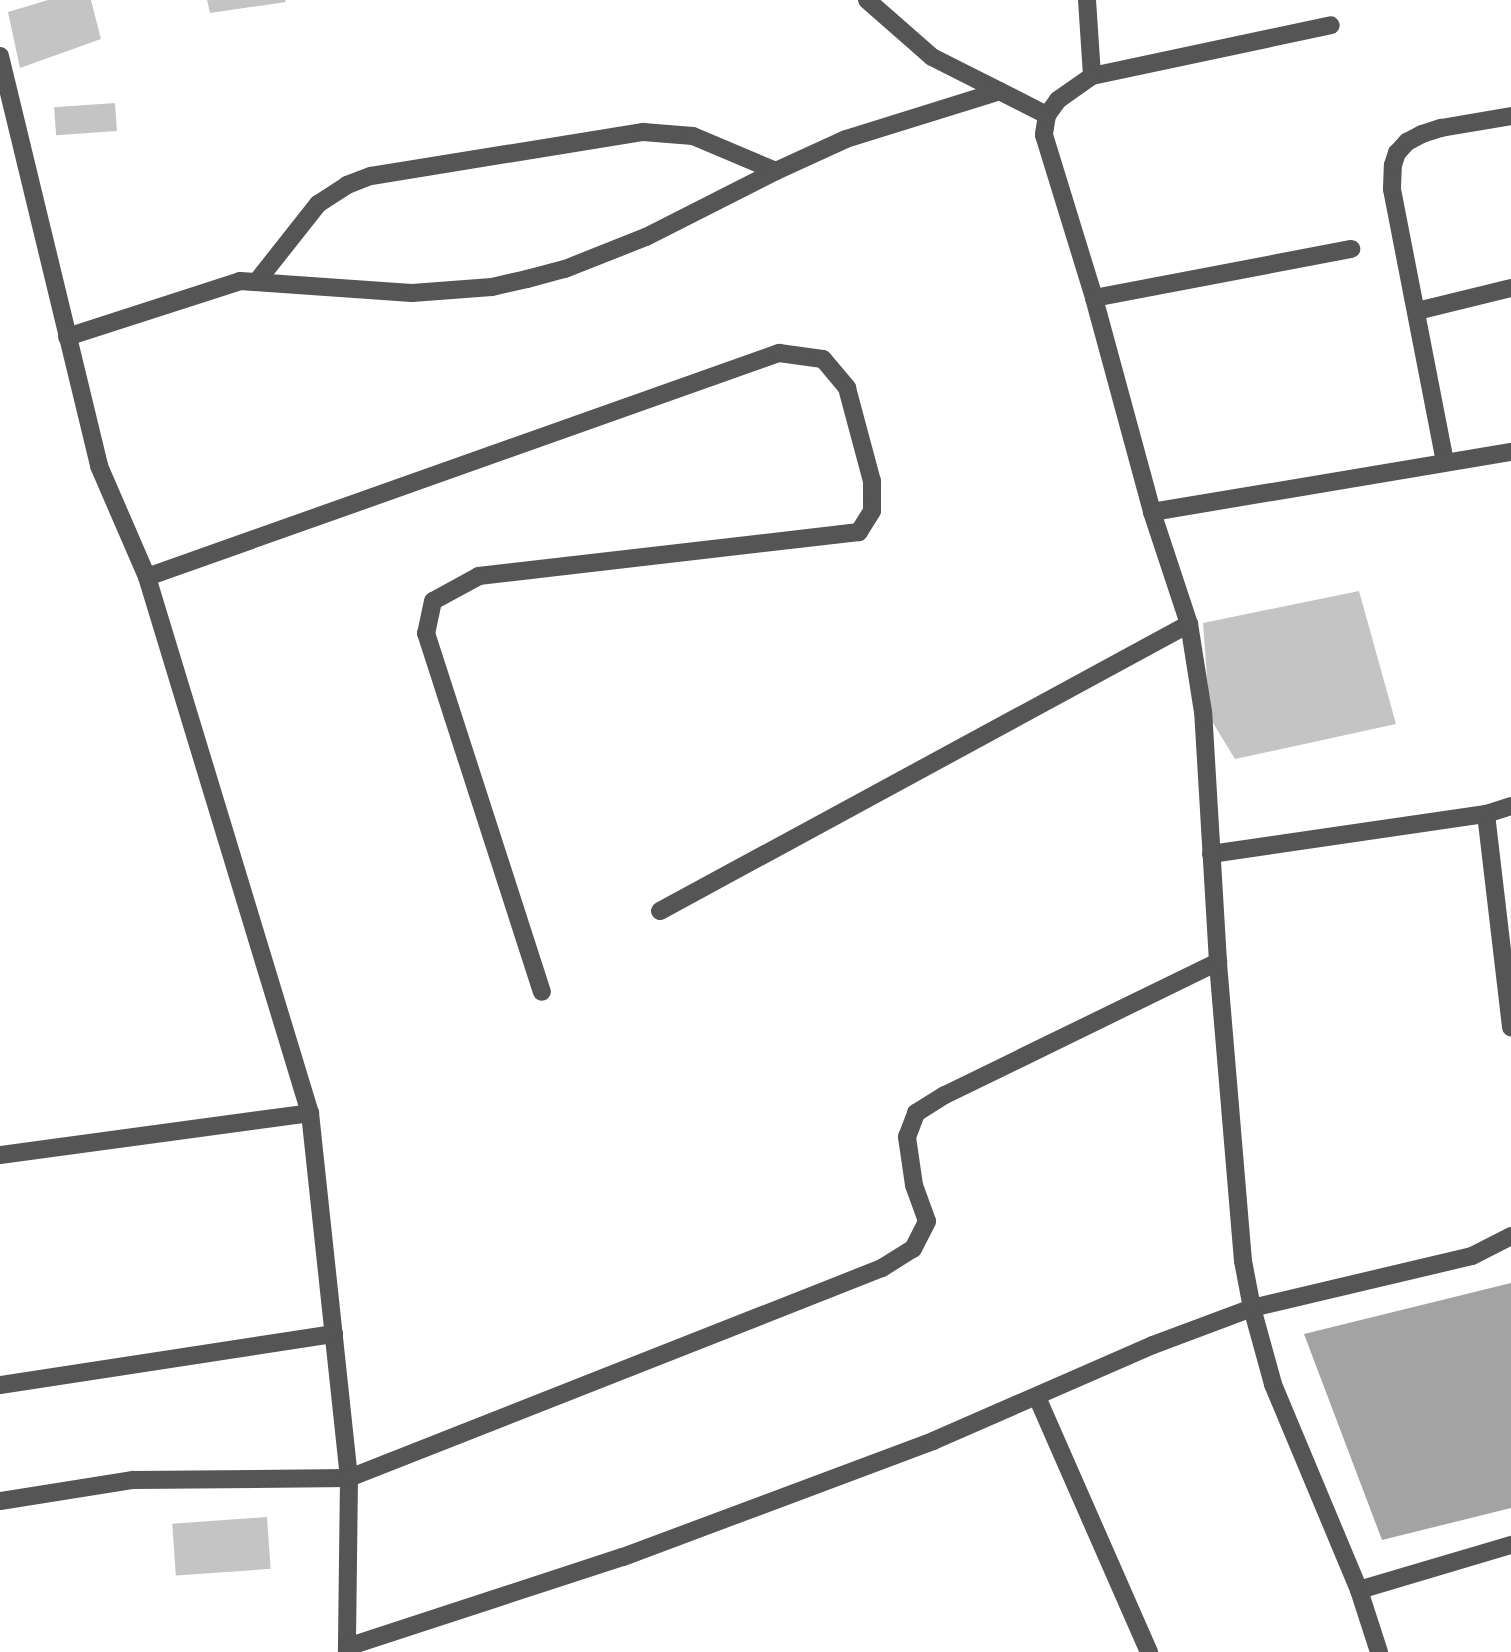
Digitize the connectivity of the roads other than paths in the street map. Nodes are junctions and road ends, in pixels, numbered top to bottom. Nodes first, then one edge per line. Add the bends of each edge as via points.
1 (867, 0) edge
2 (1087, 0) edge
3 (1331, 25) dead end
4 (0, 57) edge
5 (1092, 76) junction
6 (1000, 91) junction
7 (1047, 115) junction
8 (1511, 116) edge
9 (776, 171) junction
10 (1351, 249) dead end
11 (258, 280) junction
12 (1511, 288) edge
13 (1094, 298) junction
14 (1417, 311) junction
15 (67, 337) junction
16 (1511, 452) edge
17 (1445, 462) junction
18 (1152, 512) junction
19 (147, 577) junction
20 (1189, 624) junction
21 (1511, 806) edge
22 (1486, 814) junction
23 (1211, 854) junction
24 (660, 911) dead end
25 (1219, 962) junction
26 (542, 992) dead end
27 (1511, 1028) edge
28 (310, 1113) junction
29 (0, 1155) edge
30 (1511, 1236) edge
31 (1252, 1308) junction
32 (334, 1334) junction
33 (0, 1385) edge
34 (1037, 1397) junction
35 (349, 1478) junction
36 (0, 1501) edge
37 (1511, 1545) edge
38 (1359, 1590) junction
39 (347, 1650) edge
40 (1149, 1652) edge
41 (1379, 1652) edge

1 - 6 street via 932,57
2 - 5 street
3 - 5 street
4 - 15 street
5 - 7 street via 1058,100
6 - 7 street
6 - 9 street via 846,139
7 - 13 street via 1044,135 1049,157
8 - 14 street via 1441,128 1407,142 1397,153 1392,189
9 - 11 street via 646,237 565,269 492,287 412,293
9 - 11 street via 693,136 643,132 371,176 318,204
10 - 13 street
11 - 15 street via 215,287
12 - 14 street
13 - 18 street
14 - 17 street
15 - 19 street via 99,466
16 - 17 street
17 - 18 street
18 - 20 street
19 - 26 street via 779,353 823,359 847,388 873,481 873,511 859,532 479,576 433,601 426,633
19 - 28 street
20 - 23 street via 1203,712
20 - 24 street
21 - 22 street
22 - 23 street
22 - 27 street
23 - 25 street
25 - 31 street via 1243,1262
25 - 35 street via 945,1095 916,1114 907,1136 914,1185 927,1221 913,1248 882,1268
28 - 29 street
28 - 32 street
30 - 31 street via 1472,1256
31 - 34 street via 1153,1345
31 - 38 street via 1273,1384
32 - 33 street
32 - 35 street
34 - 39 street via 933,1441 623,1557
34 - 40 street
35 - 36 street via 133,1480
35 - 39 street
37 - 38 street
38 - 41 street

